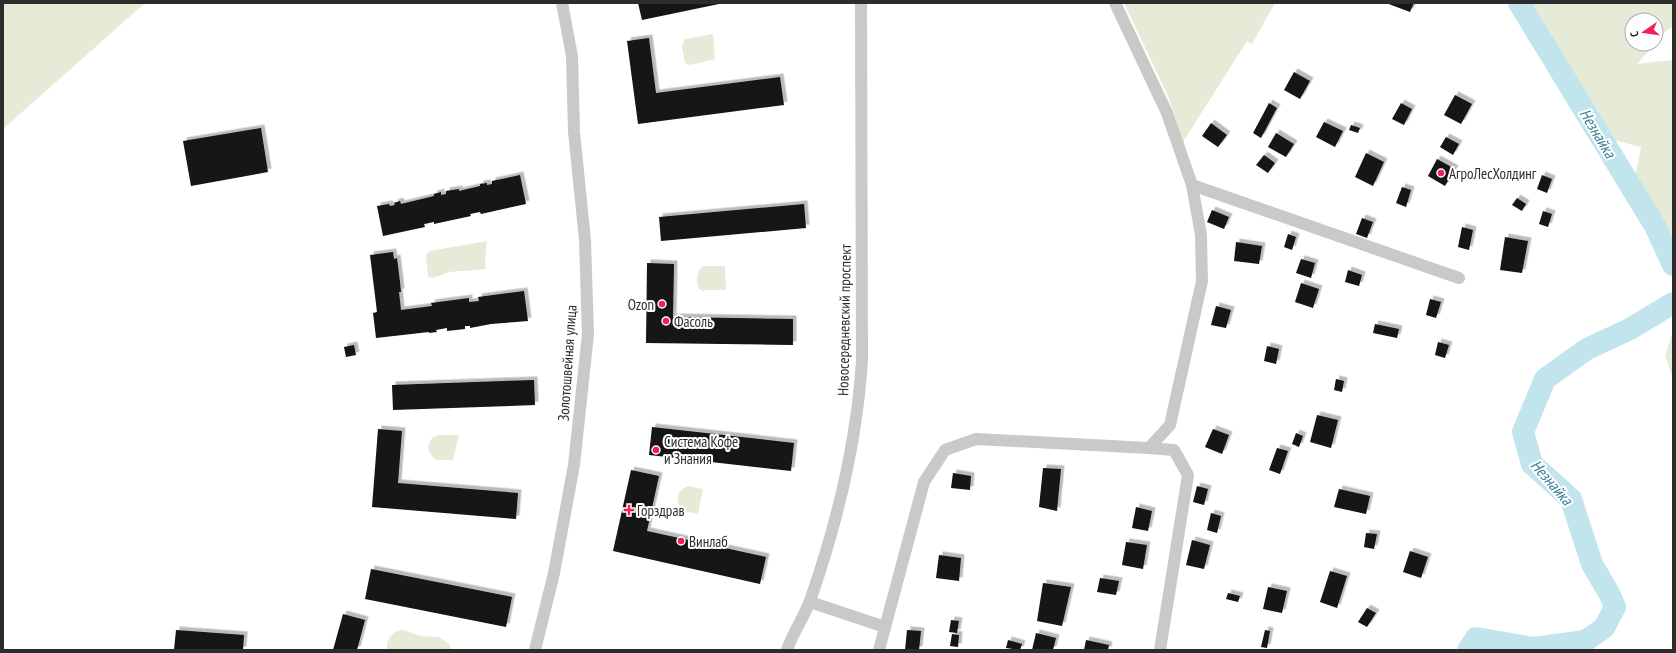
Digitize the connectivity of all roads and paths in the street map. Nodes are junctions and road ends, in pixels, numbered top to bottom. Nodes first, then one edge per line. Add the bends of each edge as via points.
1 (562, 3) edge
2 (861, 3) edge
3 (1115, 3) edge
4 (1192, 185) junction
5 (1459, 278) dead end
6 (1149, 448) junction
7 (810, 602) junction
8 (885, 627) junction
9 (535, 650) edge
10 (787, 650) edge
11 (879, 650) edge
12 (1160, 650) edge

1 - 9 street, Золотошвейная улица via 572,56 573,115 585,240 588,334 573,472 554,573
2 - 7 street, Новосередневский проспект via 860,378 856,416 837,515
3 - 4 street via 1167,113
4 - 5 street
4 - 6 street via 1201,235 1202,281 1170,425
6 - 8 street via 976,439 945,450 924,482
6 - 12 street via 1174,450 1188,475
7 - 8 street
7 - 10 street, Новосередневский проспект
8 - 11 street

